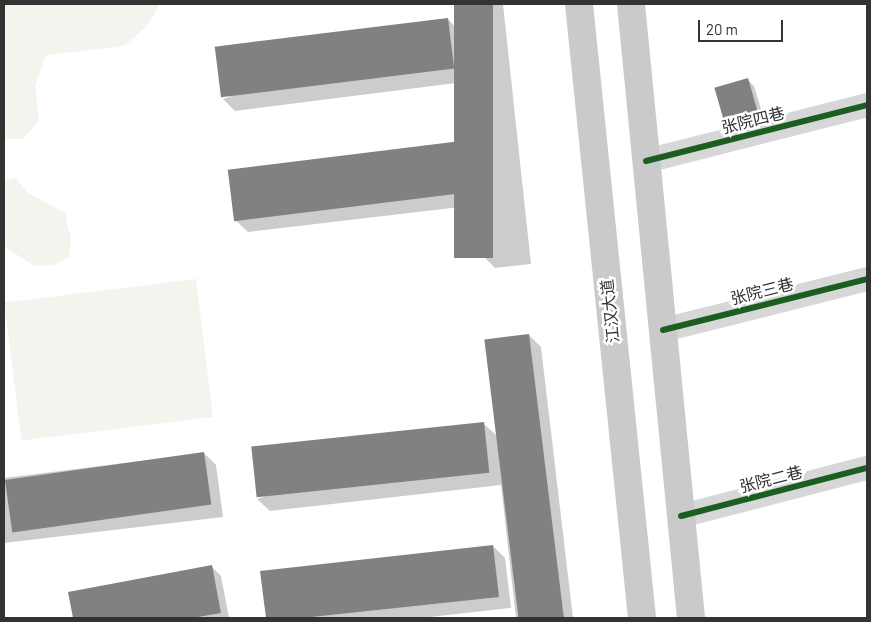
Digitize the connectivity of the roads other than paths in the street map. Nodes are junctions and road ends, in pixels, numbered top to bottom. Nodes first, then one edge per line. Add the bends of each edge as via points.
1 (579, 4) edge
2 (632, 4) edge
3 (867, 105) edge
4 (646, 161) junction
5 (867, 279) edge
6 (663, 330) junction
7 (867, 468) edge
8 (867, 478) edge
9 (682, 521) junction
10 (642, 618) edge
11 (691, 618) edge

1 - 10 main road, 江汉大道
2 - 4 main road
3 - 4 street, 张院四巷
4 - 6 main road
5 - 6 street, 张院三巷
6 - 9 main road
7 - 9 street, 张院二巷
8 - 9 street, 张院二巷
9 - 11 main road

